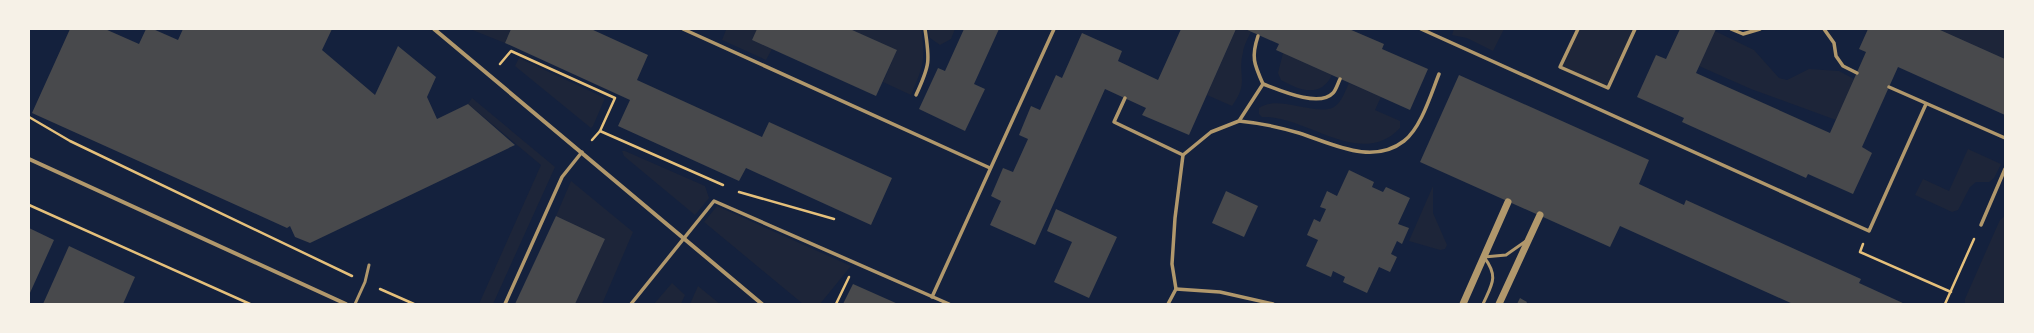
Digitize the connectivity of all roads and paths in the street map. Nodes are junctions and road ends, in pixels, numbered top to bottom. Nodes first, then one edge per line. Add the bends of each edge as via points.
1 (434, 29) edge
2 (683, 29) edge
3 (925, 29) edge
4 (1054, 29) edge
5 (1421, 29) edge
6 (1578, 29) edge
7 (1634, 29) edge
8 (1731, 29) edge
9 (1760, 29) edge
10 (1824, 29) edge
11 (1258, 36) dead end
12 (1857, 73) dead end
13 (1439, 74) dead end
14 (490, 76) junction
15 (1340, 79) dead end
16 (1263, 84) junction
17 (1889, 87) dead end
18 (916, 94) dead end
19 (1125, 98) dead end
20 (1926, 104) junction
21 (29, 118) edge
22 (1239, 121) junction
23 (600, 130) junction
24 (2005, 138) edge
25 (582, 152) junction
26 (1183, 155) junction
27 (29, 159) edge
28 (990, 168) junction
29 (2005, 169) edge
30 (726, 187) dead end
31 (733, 190) dead end
32 (1508, 202) dead end
33 (29, 205) edge
34 (1540, 216) dead end
35 (834, 219) dead end
36 (1981, 225) joint
37 (1869, 231) junction
38 (684, 238) junction
39 (1528, 240) junction
40 (1484, 257) junction
41 (855, 263) junction
42 (369, 265) dead end
43 (366, 282) junction
44 (1176, 289) junction
45 (1951, 292) junction
46 (932, 297) junction
47 (250, 304) edge
48 (346, 304) edge
49 (355, 304) edge
50 (414, 304) edge
51 (505, 304) edge
52 (631, 304) edge
53 (762, 304) edge
54 (836, 304) edge
55 (949, 304) edge
56 (1168, 304) edge
57 (1273, 304) edge
58 (1463, 304) edge
59 (1483, 304) edge
60 (1499, 304) edge
61 (1945, 304) edge

1 - 14 street
2 - 28 street
3 - 18 street via 929,56 927,71
4 - 28 street
5 - 37 street
6 - 7 street via 1560,67 1608,88
8 - 9 street via 1743,34
10 - 12 street via 1834,43 1836,56 1843,66
11 - 16 street via 1254,62
13 - 22 street via 1416,126 1404,141 1388,150 1359,152 1267,124
14 - 23 path via 511,51 615,98
14 - 25 street
15 - 16 street via 1332,94 1318,100 1290,94
16 - 22 street
17 - 20 street
19 - 26 street via 1114,122
20 - 24 street
20 - 37 street
21 - 43 path via 70,141
22 - 26 street via 1211,132
23 - 25 path
23 - 30 path
25 - 38 street
25 - 51 street via 562,178
26 - 44 street via 1172,264
27 - 48 street
28 - 46 street
29 - 36 street
31 - 35 path
32 - 40 street
33 - 47 path
34 - 39 street
36 - 45 path
37 - 45 path via 1860,252
38 - 41 street via 714,200
38 - 52 street
38 - 53 street
39 - 40 lane via 1506,255
39 - 60 street
40 - 58 street
40 - 59 lane via 1491,266 1494,278
41 - 46 street
41 - 54 path
42 - 43 lane
43 - 49 lane
43 - 50 path
44 - 56 street
44 - 57 street via 1220,292
45 - 61 path
46 - 55 street

